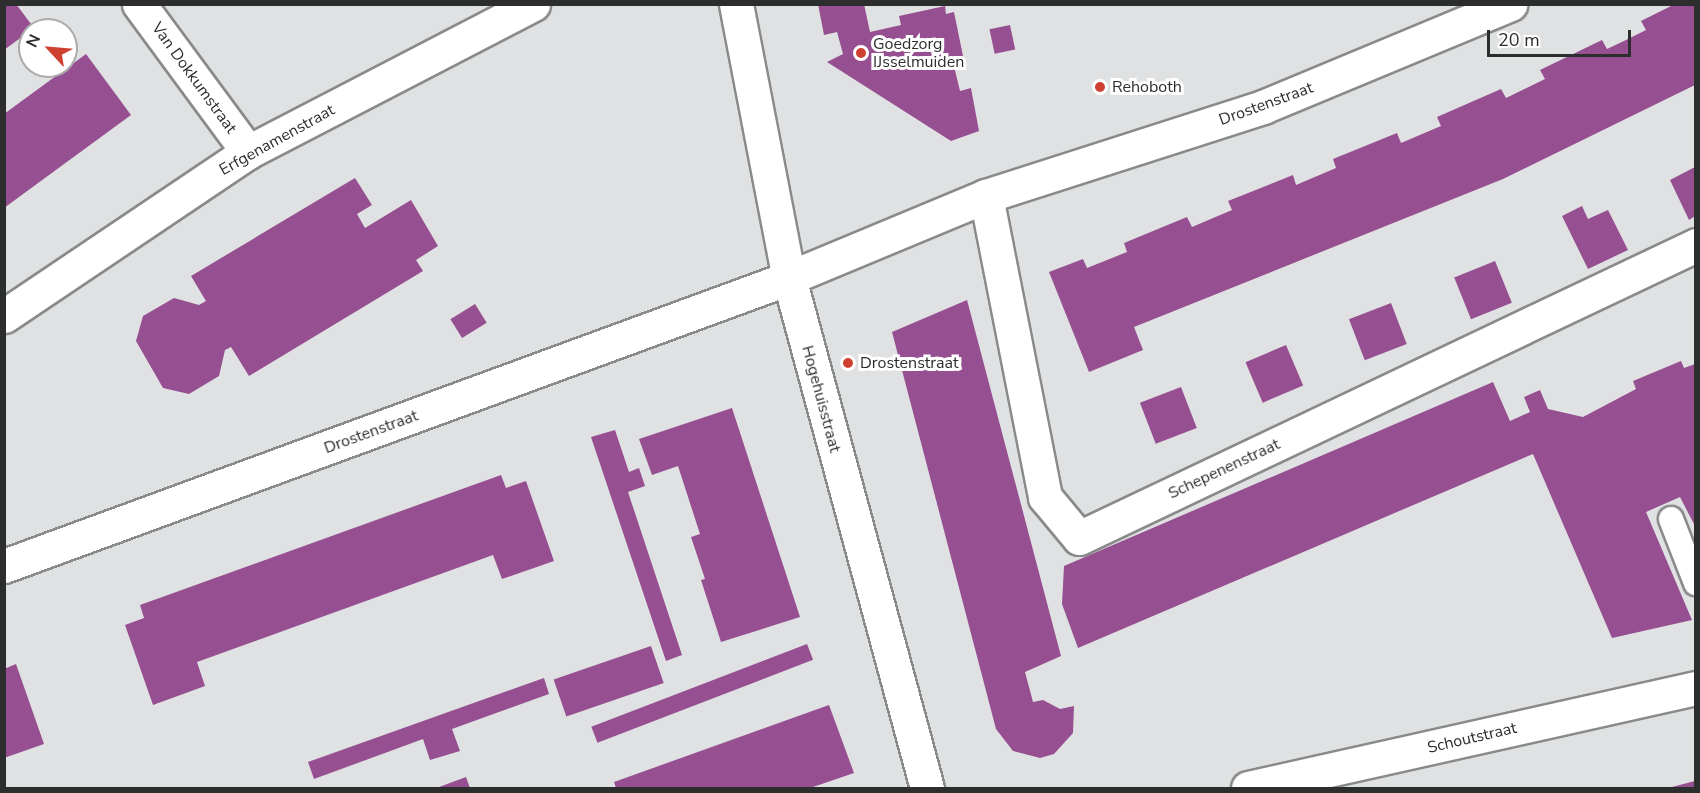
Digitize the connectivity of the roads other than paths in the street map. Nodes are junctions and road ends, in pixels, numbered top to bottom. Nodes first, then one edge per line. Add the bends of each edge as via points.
1 (139, 4) edge
2 (533, 4) edge
3 (736, 4) edge
4 (1510, 4) edge
5 (248, 152) junction
6 (986, 196) junction
7 (1695, 245) edge
8 (789, 278) junction
9 (4, 316) edge
10 (1671, 519) dead end
11 (4, 566) edge
12 (1695, 583) edge
13 (1695, 688) edge
14 (927, 789) edge
15 (1248, 789) edge

1 - 5 street, Van Dokkumstraat
2 - 5 street, Erfgenamenstraat
3 - 8 street, Hogehuisstraat
4 - 6 street, Drostenstraat via 1263,107
5 - 9 street, Erfgenamenstraat
6 - 7 street, Schepenenstraat via 1045,497 1079,538
6 - 8 street, Drostenstraat
8 - 11 street, Drostenstraat
8 - 14 street, Hogehuisstraat
10 - 12 lane
13 - 15 street, Schoutstraat

